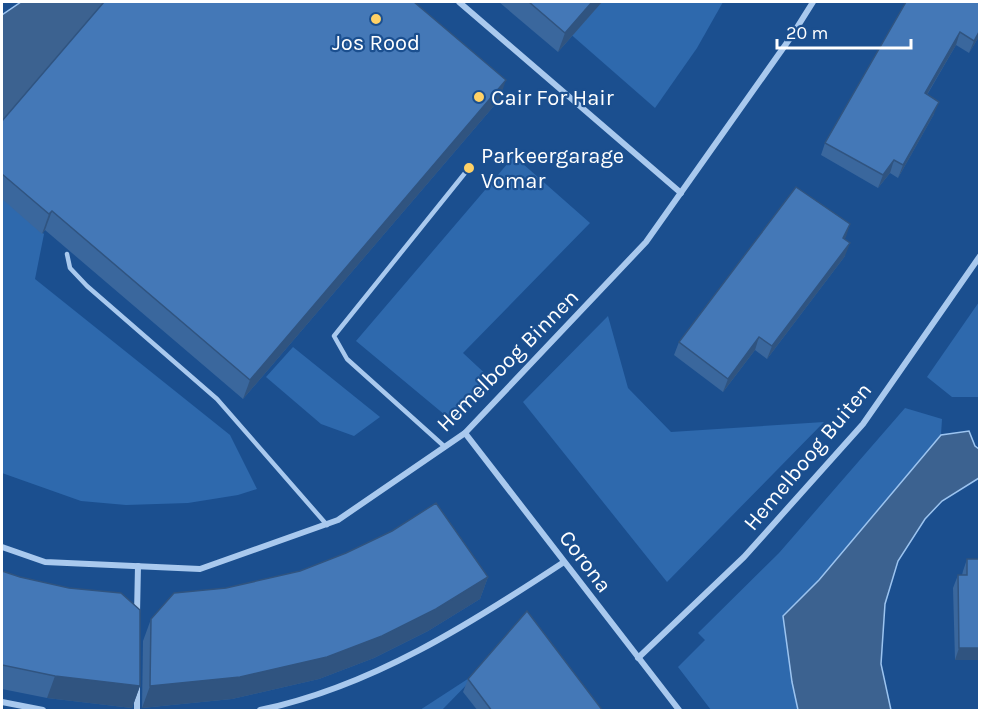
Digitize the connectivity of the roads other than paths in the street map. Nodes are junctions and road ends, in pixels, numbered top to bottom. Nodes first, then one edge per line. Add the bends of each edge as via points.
1 (459, 2) edge
2 (813, 2) edge
3 (469, 168) dead end
4 (681, 193) junction
5 (67, 254) edge
6 (980, 256) edge
7 (465, 433) junction
8 (445, 447) junction
9 (327, 525) junction
10 (2, 548) edge
11 (564, 562) junction
12 (138, 566) junction
13 (137, 622) edge
14 (638, 658) junction
15 (137, 677) edge
16 (2, 702) edge
17 (43, 711) edge
18 (137, 711) edge
19 (260, 711) edge
20 (679, 711) edge

1 - 4 street
2 - 4 street, Hemelboog Binnen
3 - 8 lane via 334,336 347,359
4 - 7 street, Hemelboog Binnen via 646,242
5 - 9 lane via 70,268 81,280 217,399
6 - 14 street, Hemelboog Buiten via 863,424 744,557
7 - 8 street, Hemelboog Binnen
7 - 11 street, Corona
8 - 9 street, Hemelboog Binnen
9 - 12 street, Hemelboog Binnen via 200,569
10 - 12 street, Hemelboog Binnen via 45,562
11 - 14 street, Corona
11 - 19 street via 496,607 380,671
12 - 13 street
14 - 20 street, Corona
15 - 18 street
16 - 17 street

